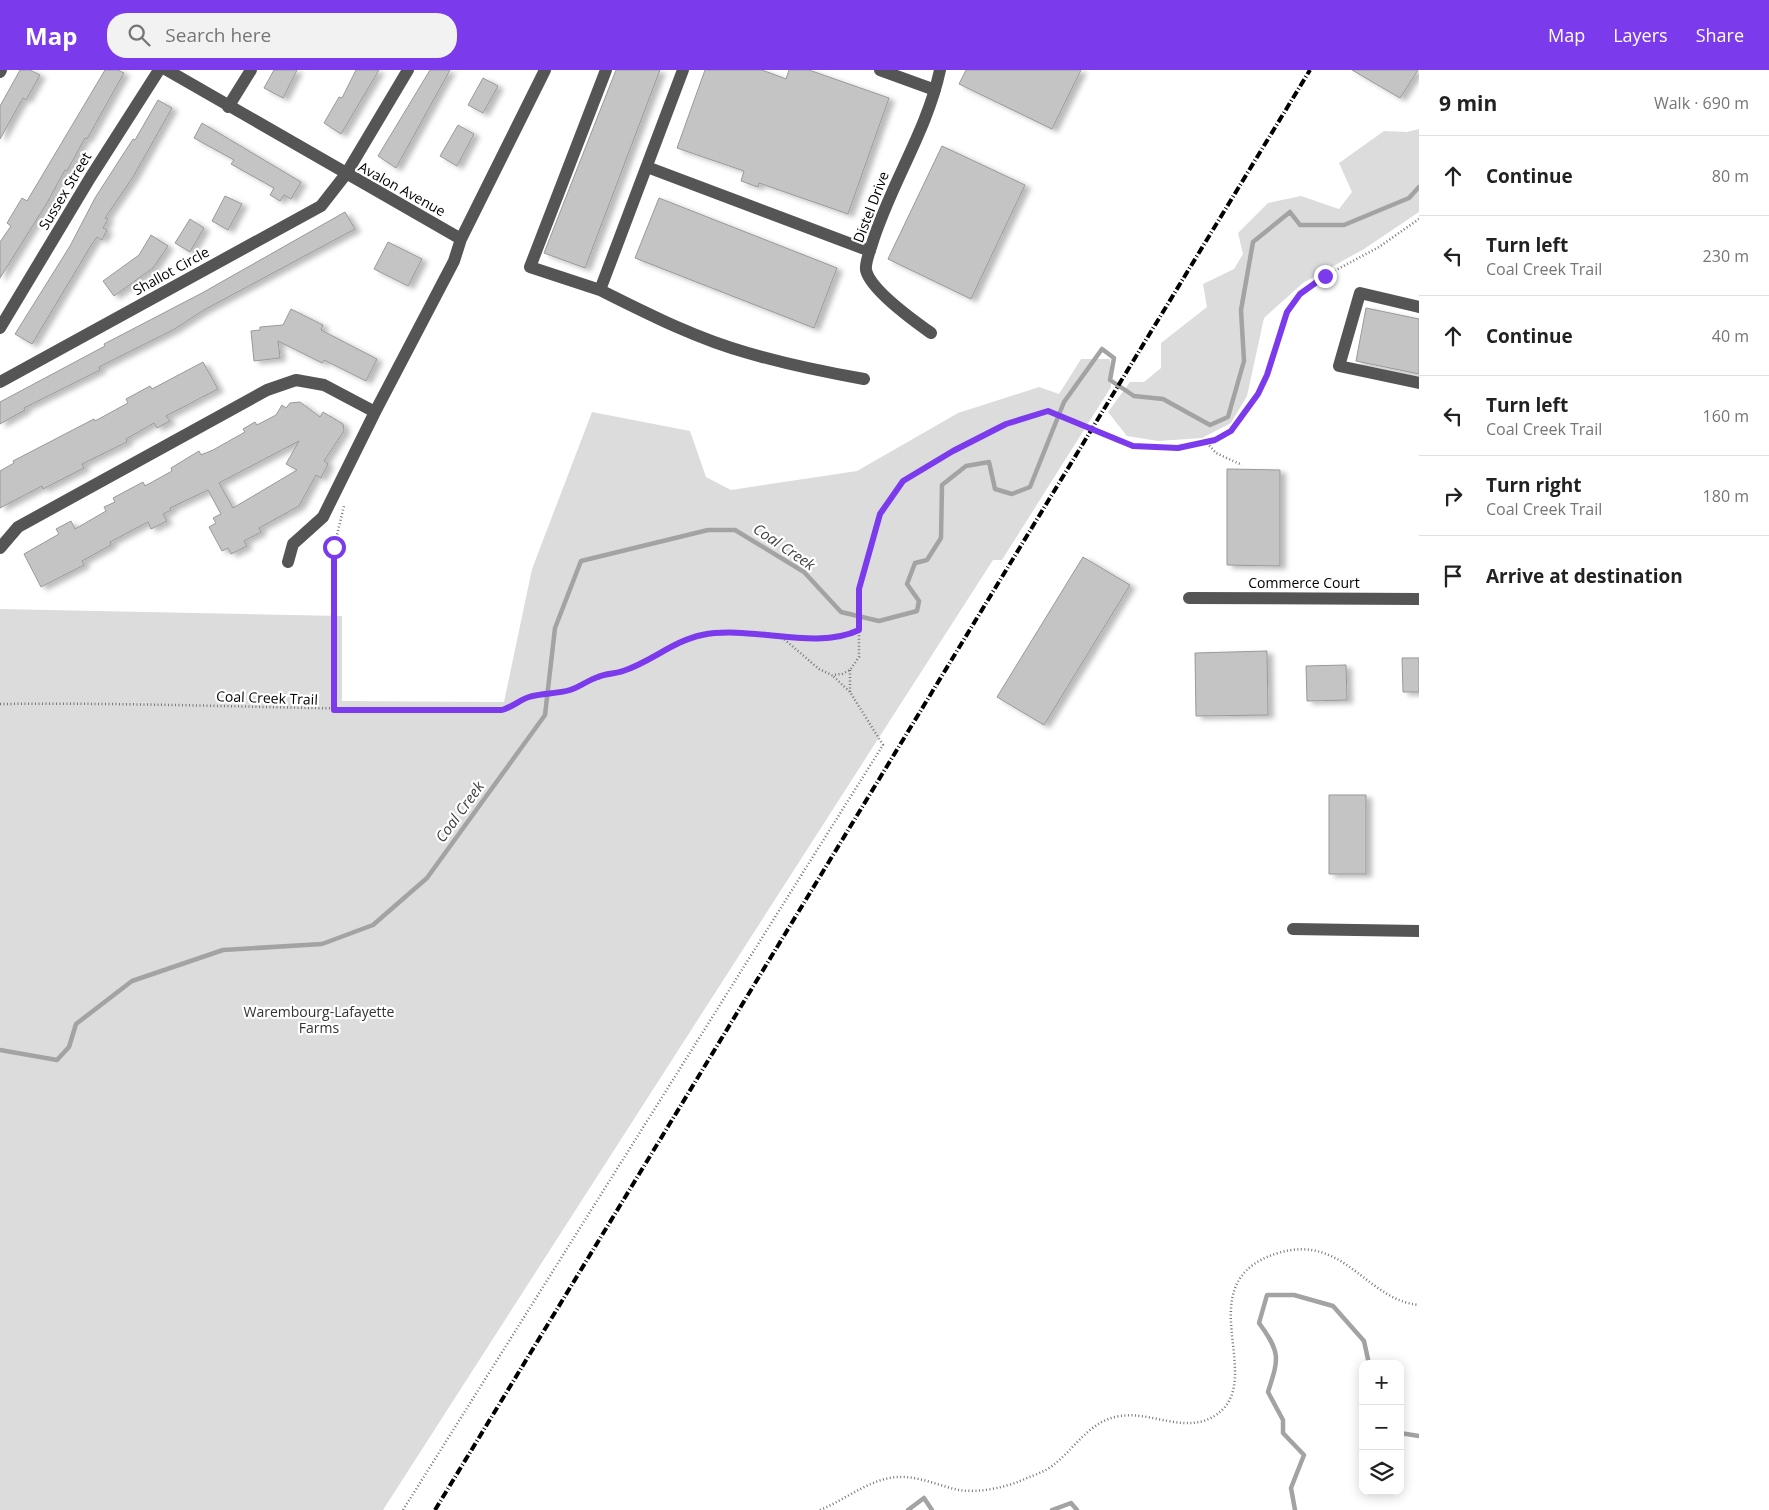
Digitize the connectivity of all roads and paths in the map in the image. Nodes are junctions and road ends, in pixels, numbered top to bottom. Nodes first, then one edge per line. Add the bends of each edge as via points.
1 (159, 70) edge
2 (167, 70) edge
3 (251, 70) edge
4 (408, 70) edge
5 (545, 70) edge
6 (606, 70) edge
7 (683, 70) edge
8 (880, 70) edge
9 (940, 70) edge
10 (935, 90) junction
11 (228, 107) junction
12 (647, 167) junction
13 (346, 174) junction
14 (1419, 219) edge
15 (461, 239) junction
16 (870, 251) junction
17 (600, 290) junction
18 (1419, 307) edge
19 (0, 328) edge
20 (931, 333) dead end
21 (864, 379) dead end
22 (0, 382) edge
23 (1419, 383) edge
24 (374, 412) junction
25 (1207, 443) junction
26 (1242, 465) dead end
27 (345, 504) dead end
28 (0, 548) edge
29 (288, 562) dead end
30 (1189, 598) dead end
31 (1419, 599) edge
32 (859, 630) junction
33 (784, 638) junction
34 (850, 670) junction
35 (832, 674) junction
36 (850, 692) junction
37 (0, 704) edge
38 (334, 710) junction
39 (1293, 928) dead end
40 (1419, 931) edge
41 (1419, 1305) edge
42 (403, 1510) edge
43 (820, 1510) edge

1 - 19 street, Sussex Street
2 - 11 street, Avalon Avenue
3 - 11 street
4 - 13 street, Shallot Circle
5 - 15 street
6 - 17 street via 530,267
7 - 12 street
8 - 10 street
9 - 10 street, Distel Drive
10 - 16 street, Distel Drive
11 - 13 street, Avalon Avenue
12 - 16 street
12 - 17 street
13 - 15 street, Avalon Avenue
13 - 22 street, Shallot Circle via 321,206
14 - 25 path via 1300,294 1287,312 1258,394 1231,431
15 - 24 street via 454,261
16 - 20 street, Distel Drive via 866,265 870,280 899,309
17 - 21 street via 657,319 746,353
18 - 23 street via 1360,293 1339,366
24 - 28 street via 324,385 296,380 267,390 18,528
24 - 29 street via 323,517 293,544
25 - 26 path via 1216,453
25 - 32 path via 1178,448 1133,446 1048,411 1006,424 953,451 903,481 880,514 859,589
27 - 38 path via 334,547
30 - 31 street, Commerce Court
32 - 33 path via 843,636
32 - 34 path via 859,657
33 - 35 path, Coal Creek Trail via 819,669
33 - 38 path, Coal Creek Trail via 746,632 688,638 624,671 599,676 570,690 528,697 502,710
34 - 35 path
34 - 36 path
35 - 36 path, Coal Creek Trail
36 - 42 path, Coal Creek Trail via 883,745
37 - 38 path, Coal Creek Trail via 90,703
39 - 40 street
41 - 43 path via 1395,1298 1330,1255 1304,1250 1278,1253 1252,1266 1236,1287 1231,1302 1234,1387 1231,1399 1216,1415 1191,1423 1122,1416 1105,1420 1091,1428 1046,1470 1018,1482 976,1491 913,1477 897,1477 881,1480

